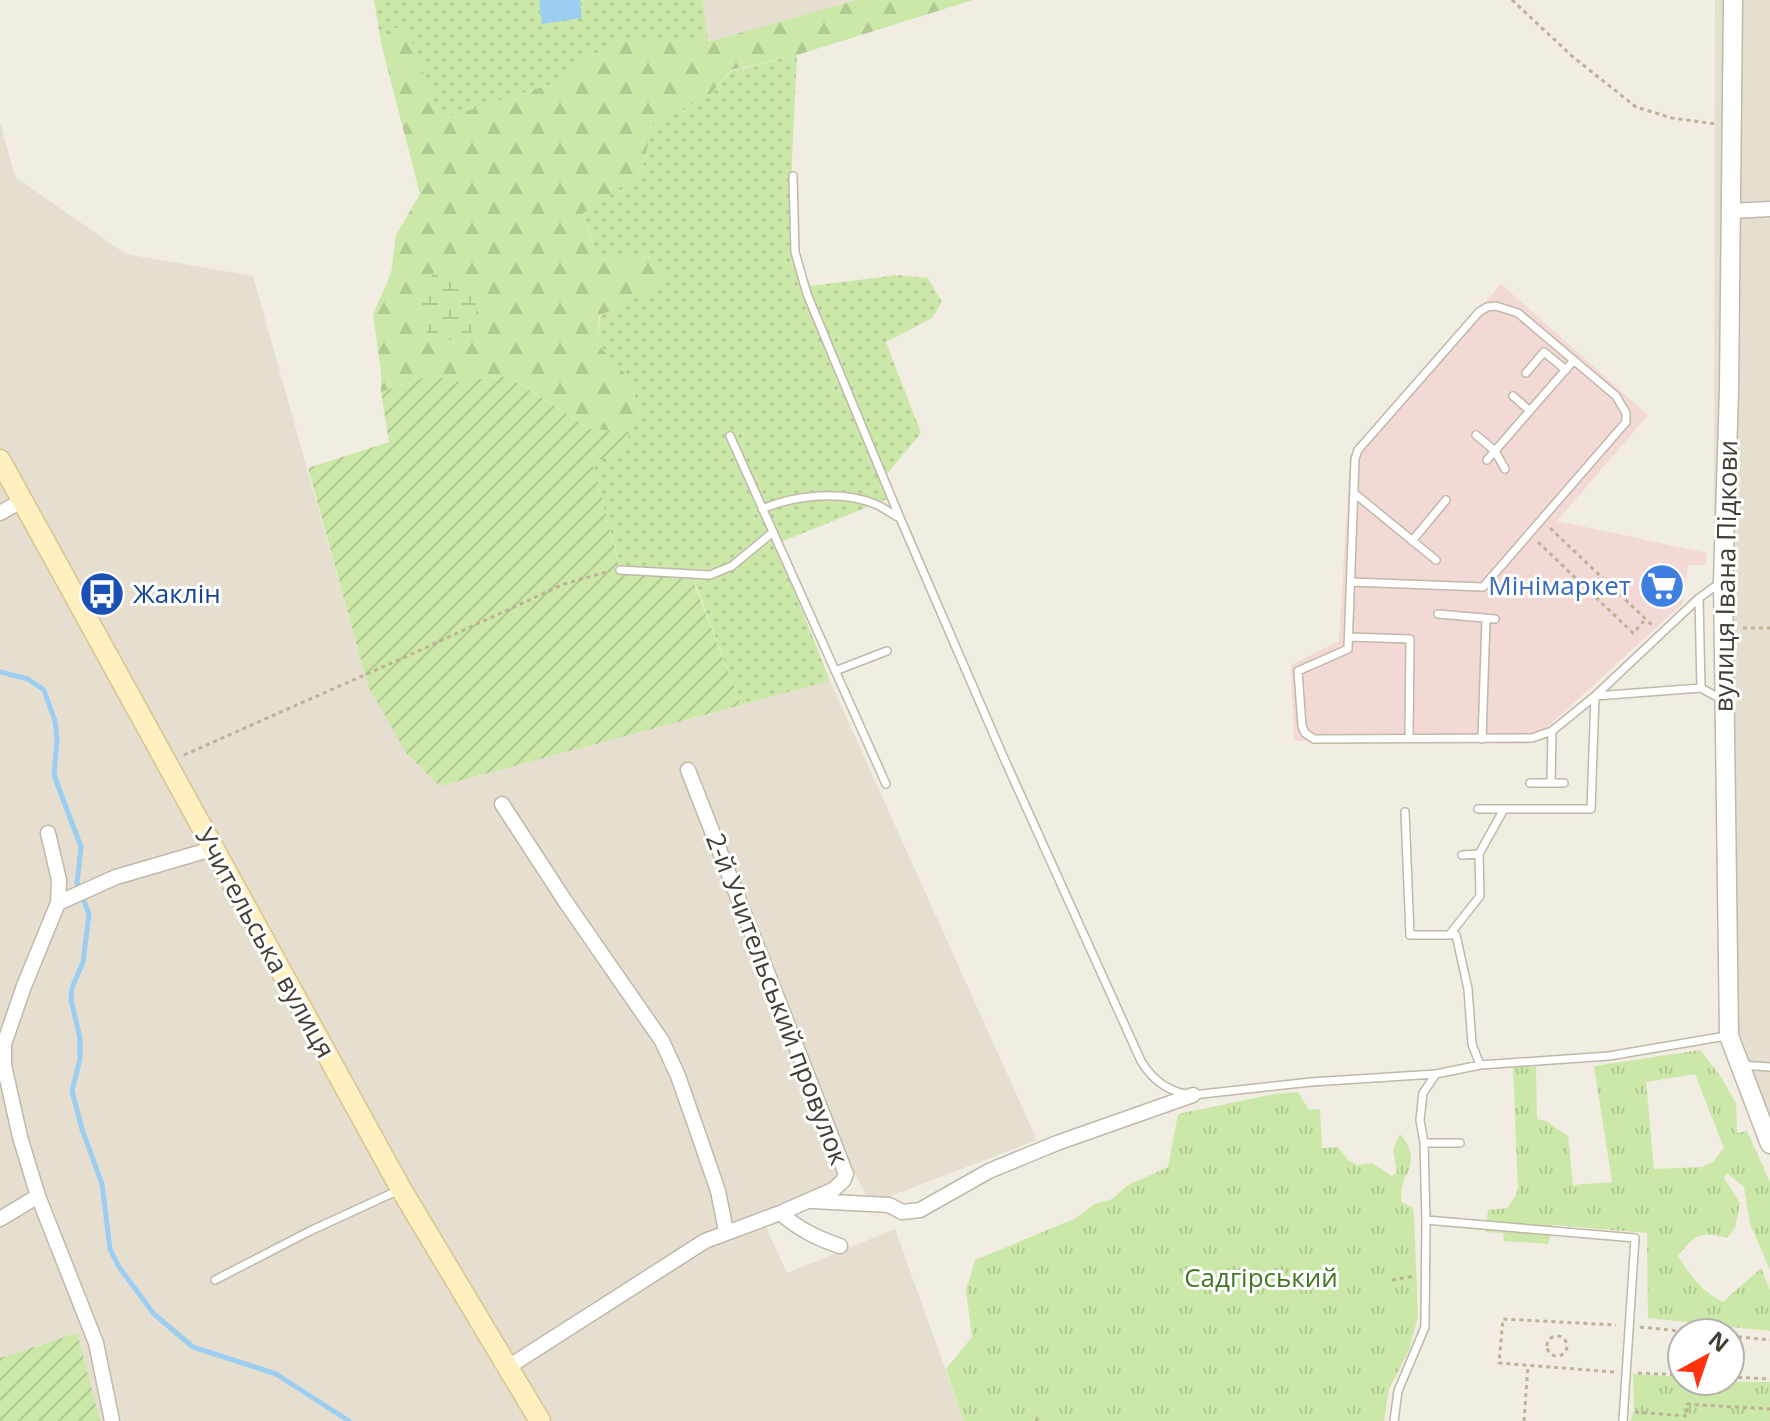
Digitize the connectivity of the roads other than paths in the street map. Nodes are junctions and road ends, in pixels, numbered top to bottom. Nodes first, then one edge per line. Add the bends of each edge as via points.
1 (1733, 0) edge
2 (793, 176) dead end
3 (1770, 209) edge
4 (1731, 211) junction
5 (1574, 360) junction
6 (1566, 370) junction
7 (1526, 373) dead end
8 (1513, 396) dead end
9 (1530, 411) junction
10 (1476, 435) dead end
11 (730, 436) dead end
12 (1495, 451) junction
13 (0, 460) edge
14 (1487, 460) dead end
15 (1505, 469) dead end
16 (1354, 493) junction
17 (23, 500) junction
18 (1446, 500) dead end
19 (762, 509) junction
20 (0, 513) edge
21 (900, 518) junction
22 (773, 532) junction
23 (1412, 541) junction
24 (1436, 560) dead end
25 (620, 570) road end
26 (1723, 581) junction
27 (1351, 582) junction
28 (1699, 598) junction
29 (1438, 614) dead end
30 (1486, 619) junction
31 (1495, 619) dead end
32 (1349, 637) junction
33 (887, 651) dead end
34 (835, 671) junction
35 (1701, 688) junction
36 (1472, 695) dead end
37 (1484, 695) junction
38 (1595, 696) junction
39 (1723, 700) junction
40 (1452, 728) dead end
41 (1552, 731) junction
42 (1409, 738) junction
43 (1452, 739) junction
44 (1482, 739) junction
45 (688, 770) dead end
46 (1530, 783) dead end
47 (1551, 783) junction
48 (1564, 783) dead end
49 (886, 784) dead end
50 (502, 804) dead end
51 (1478, 809) dead end
52 (1504, 809) junction
53 (1405, 812) dead end
54 (48, 833) dead end
55 (212, 849) junction
56 (1479, 854) junction
57 (1462, 855) dead end
58 (58, 903) junction
59 (1450, 935) junction
60 (1729, 1036) junction
61 (1738, 1064) junction
62 (1480, 1065) junction
63 (1770, 1067) edge
64 (1436, 1074) junction
65 (1193, 1095) junction
66 (1424, 1143) junction
67 (1460, 1143) dead end
68 (1770, 1144) edge
69 (401, 1189) junction
70 (38, 1196) junction
71 (809, 1201) junction
72 (780, 1213) junction
73 (0, 1219) edge
74 (1426, 1220) junction
75 (726, 1231) junction
76 (840, 1246) dead end
77 (215, 1280) dead end
78 (508, 1367) junction
79 (1623, 1416) edge
80 (112, 1421) edge
81 (540, 1421) edge
82 (1394, 1421) edge

1 - 4 street, вулиця Івана Підкови
2 - 21 lane via 800,273
3 - 4 street
4 - 26 street, вулиця Івана Підкови
5 - 6 lane
5 - 16 lane via 1518,313 1487,307 1358,450
5 - 27 lane via 1622,403 1626,422 1483,587
6 - 7 lane via 1544,352
6 - 9 lane
8 - 9 lane
9 - 12 lane
10 - 12 lane
11 - 19 lane
12 - 14 lane
12 - 15 lane
13 - 17 main road, Учительська вулиця
16 - 23 lane
16 - 27 lane
17 - 20 street
17 - 55 main road, Учительська вулиця
18 - 23 lane
19 - 21 lane via 823,496 874,503
19 - 22 lane
21 - 65 lane via 1141,1061 1170,1090
22 - 25 lane via 744,557 710,575
22 - 34 lane
23 - 24 lane
26 - 28 lane
26 - 39 street, вулиця Івана Підкови
27 - 32 lane
28 - 35 lane
28 - 38 lane
29 - 30 lane
30 - 31 lane
30 - 37 lane
32 - 42 lane via 1410,639
32 - 42 lane via 1348,649 1298,671 1305,733 1314,739
33 - 34 lane
34 - 49 lane
35 - 38 lane
35 - 39 lane
36 - 37 lane
37 - 44 lane
38 - 41 lane
38 - 52 lane via 1591,809
39 - 60 street, вулиця Івана Підкови
40 - 43 lane
41 - 44 lane via 1532,738
41 - 47 lane
42 - 43 lane
43 - 44 lane
45 - 71 street, 2-й Учительський провулок via 846,1174 833,1190
46 - 47 lane
47 - 48 lane
50 - 75 street via 662,1041 718,1191
51 - 52 lane
52 - 56 lane
53 - 59 lane via 1410,935
54 - 58 street via 59,880
55 - 58 street via 116,877
55 - 69 main road, Учительська вулиця
56 - 57 lane
56 - 59 lane via 1480,896
58 - 70 street via 4,1044 4,1065
59 - 62 lane via 1456,935 1468,989 1472,1044
60 - 61 street, вулиця Івана Підкови
60 - 62 lane via 1609,1056
61 - 63 lane
61 - 68 street, вулиця Івана Підкови
62 - 64 lane
64 - 65 lane
64 - 66 lane via 1423,1093
65 - 71 street via 989,1171 920,1210
66 - 67 lane
66 - 74 lane
69 - 77 lane
69 - 78 main road, Учительська вулиця
70 - 73 street
70 - 80 street via 96,1343
71 - 72 street, 2-й Учительський провулок
72 - 75 street, 2-й Учительський провулок
72 - 76 street via 816,1238
74 - 79 lane via 1635,1238
74 - 82 lane via 1425,1327 1398,1391
75 - 78 street, 2-й Учительський провулок
78 - 81 main road, Учительська вулиця

